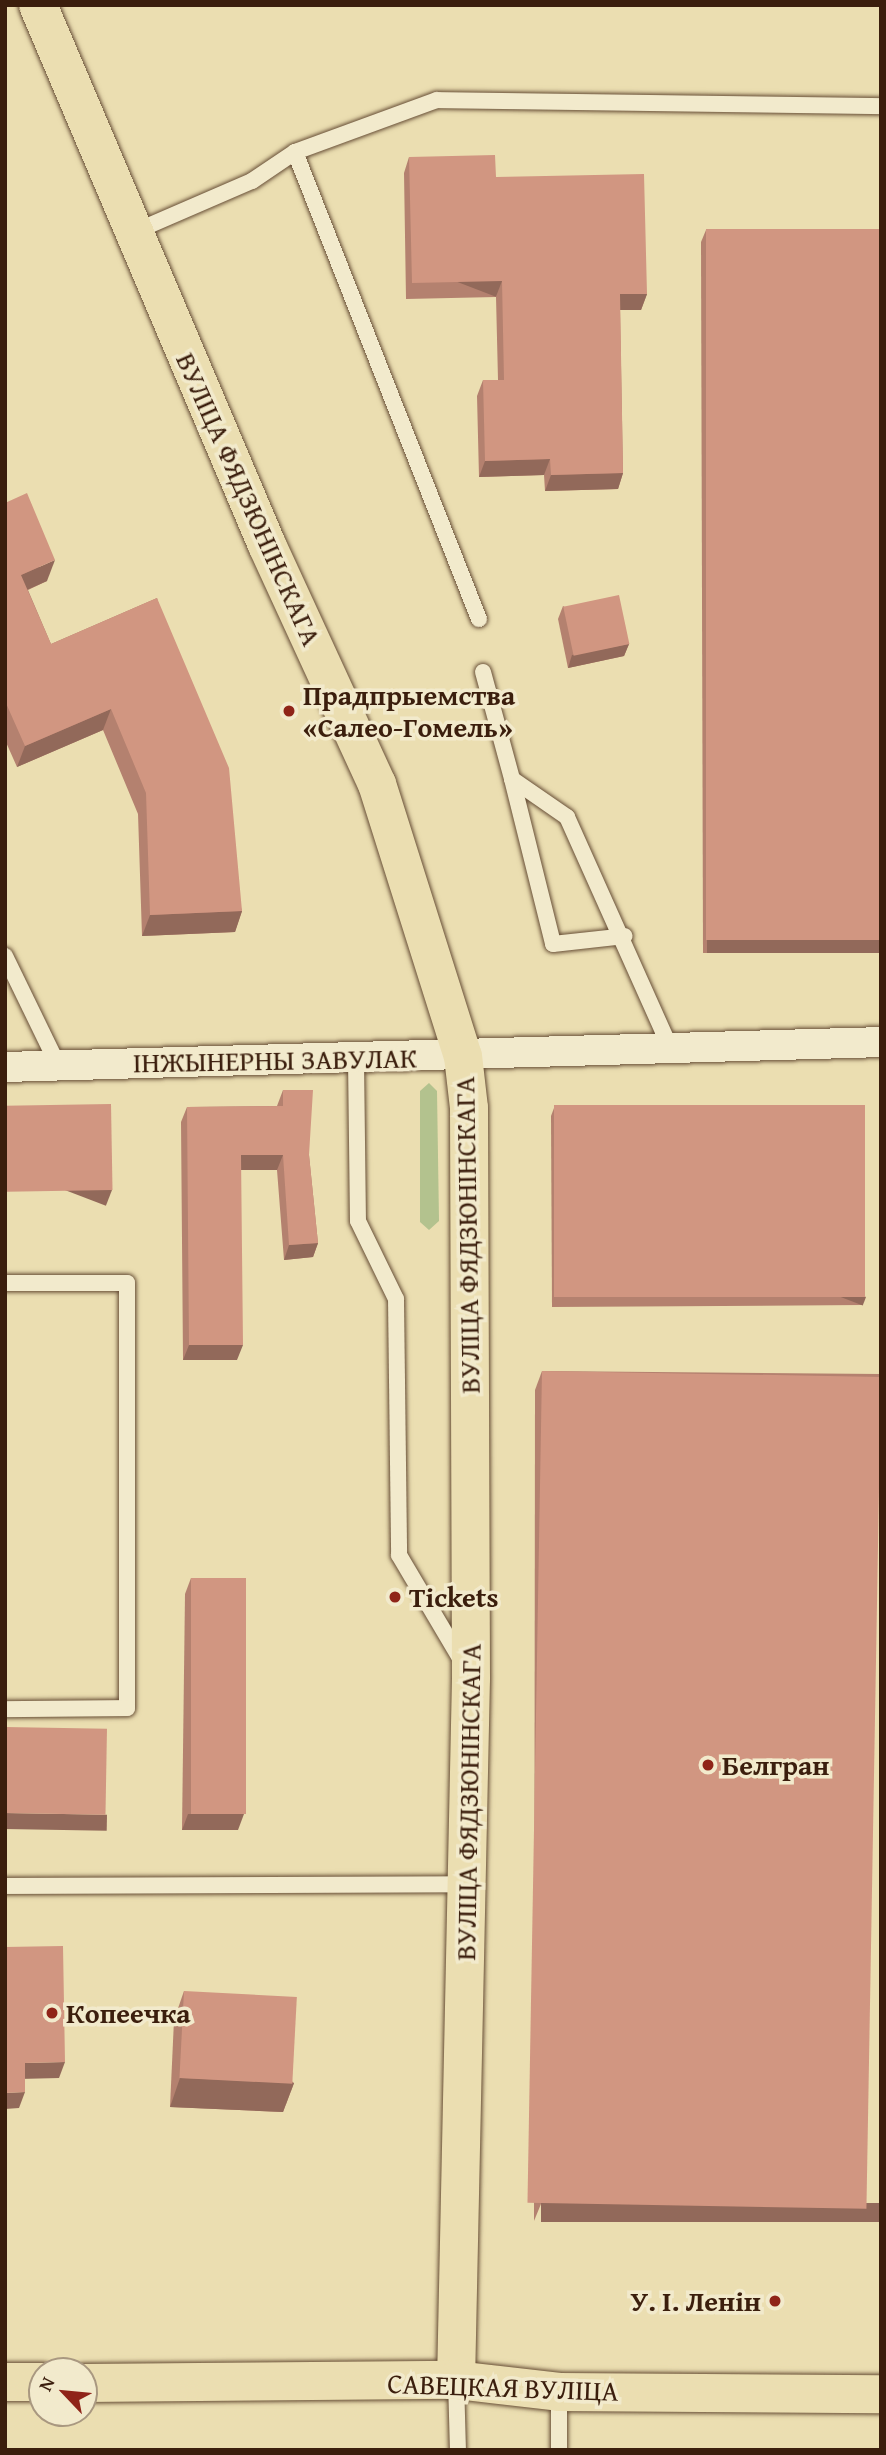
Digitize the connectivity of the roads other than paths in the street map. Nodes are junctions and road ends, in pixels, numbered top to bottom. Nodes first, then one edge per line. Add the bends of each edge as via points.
1 (38, 5) edge
2 (881, 106) edge
3 (295, 152) junction
4 (134, 232) junction
5 (479, 619) dead end
6 (483, 672) dead end
7 (512, 779) junction
8 (625, 936) junction
9 (5, 956) edge
10 (881, 1042) edge
11 (670, 1047) junction
12 (463, 1056) junction
13 (356, 1059) junction
14 (58, 1065) junction
15 (5, 1067) edge
16 (5, 1283) edge
17 (471, 1678) junction
18 (5, 1709) edge
19 (466, 1884) junction
20 (5, 1886) edge
21 (456, 2380) junction
22 (5, 2382) edge
23 (28, 2382) edge
24 (98, 2382) edge
25 (559, 2392) junction
26 (881, 2394) edge
27 (458, 2450) edge
28 (559, 2450) edge

1 - 4 main road, ВУЛІЦА ФЯДЗЮНІНСКАГА
2 - 3 lane via 438,100
3 - 4 lane via 252,181
3 - 5 lane
4 - 12 main road, ВУЛІЦА ФЯДЗЮНІНСКАГА via 267,545 377,784
6 - 7 lane
7 - 8 lane via 567,817
7 - 8 lane via 553,944
8 - 11 lane
9 - 14 lane
10 - 11 street, ІНЖЫНЕРНЫ ЗАВУЛАК
11 - 12 street, ІНЖЫНЕРНЫ ЗАВУЛАК
12 - 13 street, ІНЖЫНЕРНЫ ЗАВУЛАК
12 - 17 main road, ВУЛІЦА ФЯДЗЮНІНСКАГА via 469,1122
13 - 14 street, ІНЖЫНЕРНЫ ЗАВУЛАК
13 - 17 lane via 358,1221 396,1299 399,1555
14 - 15 street, ІНЖЫНЕРНЫ ЗАВУЛАК
16 - 18 lane via 127,1283 127,1695 127,1708
17 - 19 main road, ВУЛІЦА ФЯДЗЮНІНСКАГА
19 - 20 lane
19 - 21 main road, ВУЛІЦА ФЯДЗЮНІНСКАГА
21 - 24 main road, САВЕЦКАЯ ВУЛІЦА
21 - 25 main road, САВЕЦКАЯ ВУЛІЦА
21 - 27 lane
22 - 23 main road
25 - 26 main road, САВЕЦКАЯ ВУЛІЦА
25 - 28 lane

